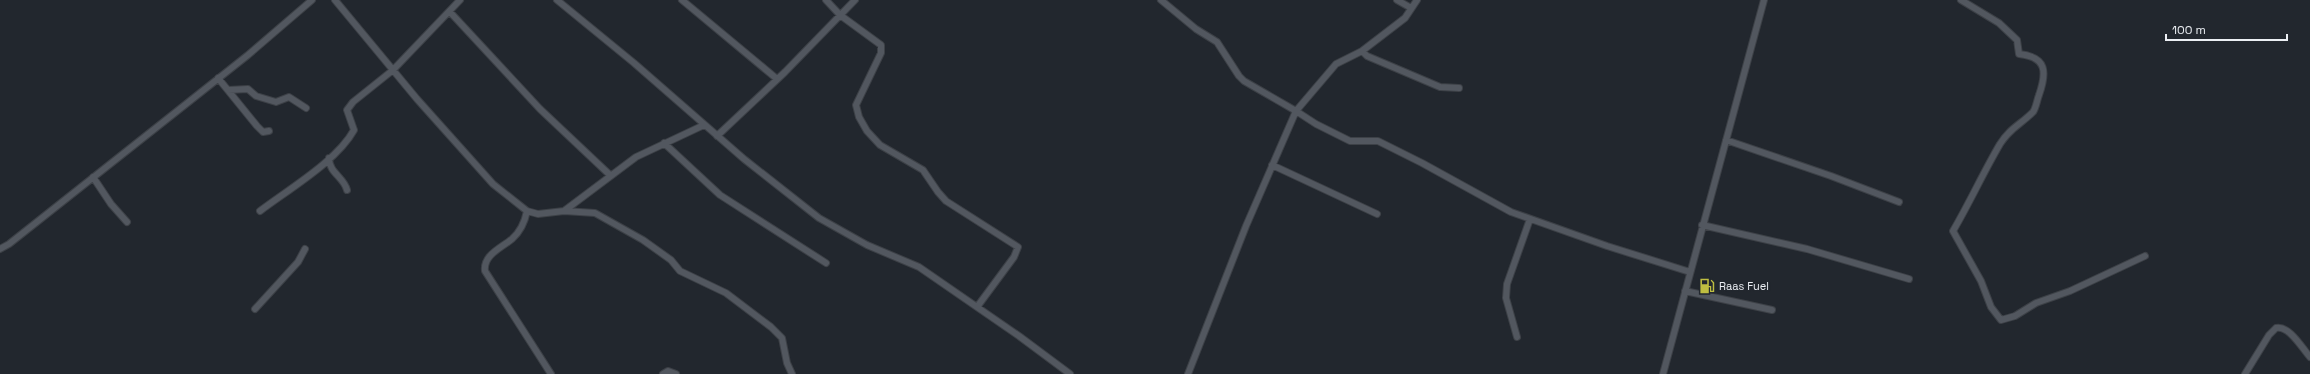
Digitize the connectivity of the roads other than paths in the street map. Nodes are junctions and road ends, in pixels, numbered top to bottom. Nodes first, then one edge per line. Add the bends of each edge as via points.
1 (312, 0) edge
2 (335, 0) edge
3 (460, 0) edge
4 (557, 0) edge
5 (682, 0) edge
6 (826, 0) edge
7 (855, 0) edge
8 (1161, 0) edge
9 (1397, 0) edge
10 (1417, 0) edge
11 (1764, 0) edge
12 (1961, 0) edge
13 (1411, 8) junction
14 (450, 12) junction
15 (840, 15) junction
16 (1362, 51) junction
17 (393, 70) junction
18 (218, 78) junction
19 (777, 79) junction
20 (1459, 88) dead end
21 (228, 90) junction
22 (306, 108) dead end
23 (1296, 111) junction
24 (704, 125) junction
25 (269, 131) dead end
26 (717, 136) junction
27 (1726, 140) junction
28 (664, 143) junction
29 (329, 158) junction
30 (1272, 165) junction
31 (611, 176) junction
32 (93, 177) junction
33 (347, 190) dead end
34 (1899, 202) dead end
35 (260, 211) dead end
36 (527, 211) junction
37 (564, 212) junction
38 (1377, 214) dead end
39 (1530, 219) junction
40 (127, 222) dead end
41 (1702, 225) junction
42 (0, 249) edge
43 (306, 249) dead end
44 (2145, 256) dead end
45 (826, 263) dead end
46 (1690, 272) junction
47 (1909, 279) dead end
48 (1685, 291) junction
49 (977, 307) junction
50 (254, 309) dead end
51 (1772, 310) dead end
52 (1517, 337) dead end
53 (2310, 357) edge
54 (551, 374) edge
55 (663, 374) edge
56 (676, 374) edge
57 (792, 374) edge
58 (1070, 374) edge
59 (1188, 374) edge
60 (1663, 374) edge
61 (2245, 374) edge

1 - 18 street
2 - 17 street
3 - 14 street
4 - 24 street
5 - 19 street
6 - 15 street
7 - 15 street
8 - 23 street via 1196,29 1217,42 1244,81
9 - 13 street
10 - 13 street
11 - 27 street
12 - 44 street via 1999,23 2017,40 2019,54 2030,55 2039,60 2044,70 2044,83 2034,111 2012,127 2001,143 1953,231 1981,281 1991,307 2001,320 2015,316 2036,303 2070,291
13 - 16 street via 1405,18
14 - 17 street
14 - 31 street via 540,109
15 - 19 street
15 - 49 street via 877,41 882,49 856,105 859,117 868,131 880,145 923,170 946,201 1018,247 1014,257
16 - 20 street via 1367,56 1440,87
16 - 23 street via 1336,64
17 - 29 street via 353,102 347,110 353,121 354,130 348,140
17 - 36 street via 493,184
18 - 21 street
18 - 32 street
19 - 26 street
21 - 22 street via 248,89 256,96 276,102 289,97
21 - 25 street via 257,126 263,132
23 - 30 street
23 - 39 street via 1350,141 1378,141 1511,212
24 - 26 street
24 - 28 street
26 - 49 street via 819,218 867,245 919,267
27 - 34 street
27 - 41 street
28 - 31 street via 636,157
28 - 45 street via 720,195
29 - 33 street via 332,170 346,185
29 - 35 street
30 - 38 street
30 - 59 street
31 - 37 street
32 - 40 street
32 - 42 street
36 - 37 street via 538,214
36 - 54 street via 524,223 514,238 487,259 484,265 485,271
37 - 57 street via 586,212 605,218 643,240 693,279 726,293 782,338 787,364
39 - 46 street
39 - 52 street via 1507,284 1506,298
41 - 46 street
41 - 47 street via 1807,249
43 - 50 street via 298,262
46 - 48 street
48 - 51 street
48 - 60 street
49 - 58 street
53 - 61 street via 2288,332 2283,328 2276,328 2268,335
55 - 56 street via 668,371

